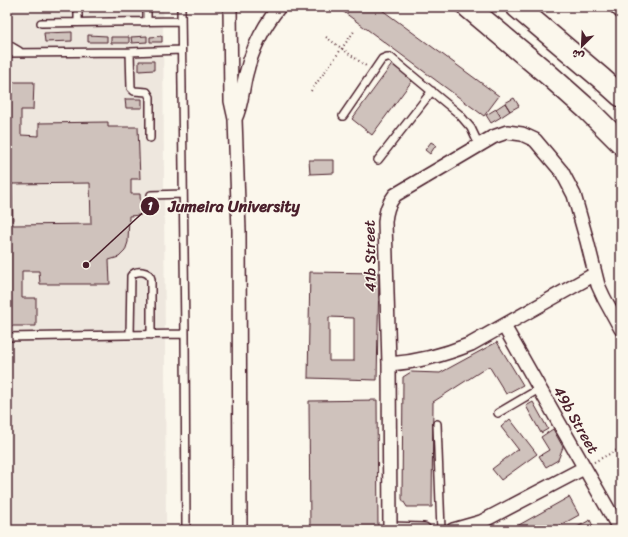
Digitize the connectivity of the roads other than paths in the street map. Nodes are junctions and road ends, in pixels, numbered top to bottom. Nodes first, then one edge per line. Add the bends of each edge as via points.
1 (78, 7) edge
2 (147, 7) edge
3 (181, 7) edge
4 (230, 7) edge
5 (279, 7) edge
6 (468, 7) edge
7 (516, 7) edge
8 (612, 7) edge
9 (621, 16) edge
10 (181, 21) junction
11 (41, 22) dead end
12 (78, 22) junction
13 (147, 22) junction
14 (7, 44) edge
15 (181, 50) junction
16 (21, 52) junction
17 (130, 52) junction
18 (7, 53) edge
19 (432, 91) junction
20 (621, 96) edge
21 (343, 116) dead end
22 (235, 119) junction
23 (150, 138) dead end
24 (621, 143) edge
25 (479, 145) junction
26 (378, 160) dead end
27 (183, 194) junction
28 (151, 195) dead end
29 (595, 274) junction
30 (504, 326) junction
31 (621, 329) edge
32 (186, 334) junction
33 (130, 335) junction
34 (150, 335) junction
35 (7, 337) edge
36 (389, 364) junction
37 (540, 389) junction
38 (498, 413) dead end
39 (438, 424) dead end
40 (584, 468) junction
41 (390, 529) edge
42 (186, 530) edge
43 (240, 530) edge
44 (424, 530) edge
45 (441, 530) edge
46 (453, 530) edge
47 (620, 530) edge

1 - 12 lane
2 - 13 lane
3 - 10 lane
4 - 22 street via 230,101
5 - 22 street via 259,37 251,56
6 - 24 main road via 550,76
7 - 20 main road
8 - 9 lane
10 - 13 lane
10 - 15 lane
11 - 12 lane
12 - 13 lane
14 - 16 lane
15 - 17 lane
15 - 27 lane
16 - 17 lane
16 - 18 lane
17 - 23 lane via 131,88 150,95
19 - 21 lane via 387,57 382,59
19 - 25 lane via 465,121
19 - 26 lane
22 - 43 street via 239,231
25 - 29 street, 41b Street via 507,132 522,134 535,140 546,152 562,172 574,195
25 - 36 street, 41b Street via 395,195 389,203 385,222
27 - 28 lane
27 - 32 lane
29 - 30 street
29 - 31 street, 41b Street via 604,298
30 - 36 street via 455,351 422,360
30 - 37 street, 49b Street
32 - 34 lane
32 - 42 lane
33 - 34 lane
33 - 34 lane via 130,276 135,272 145,272 150,274 151,279
33 - 35 lane
36 - 41 street, 41b Street
37 - 38 lane
37 - 40 street, 49b Street
39 - 45 lane
40 - 46 street via 481,522
40 - 47 street, 49b Street
41 - 44 street

